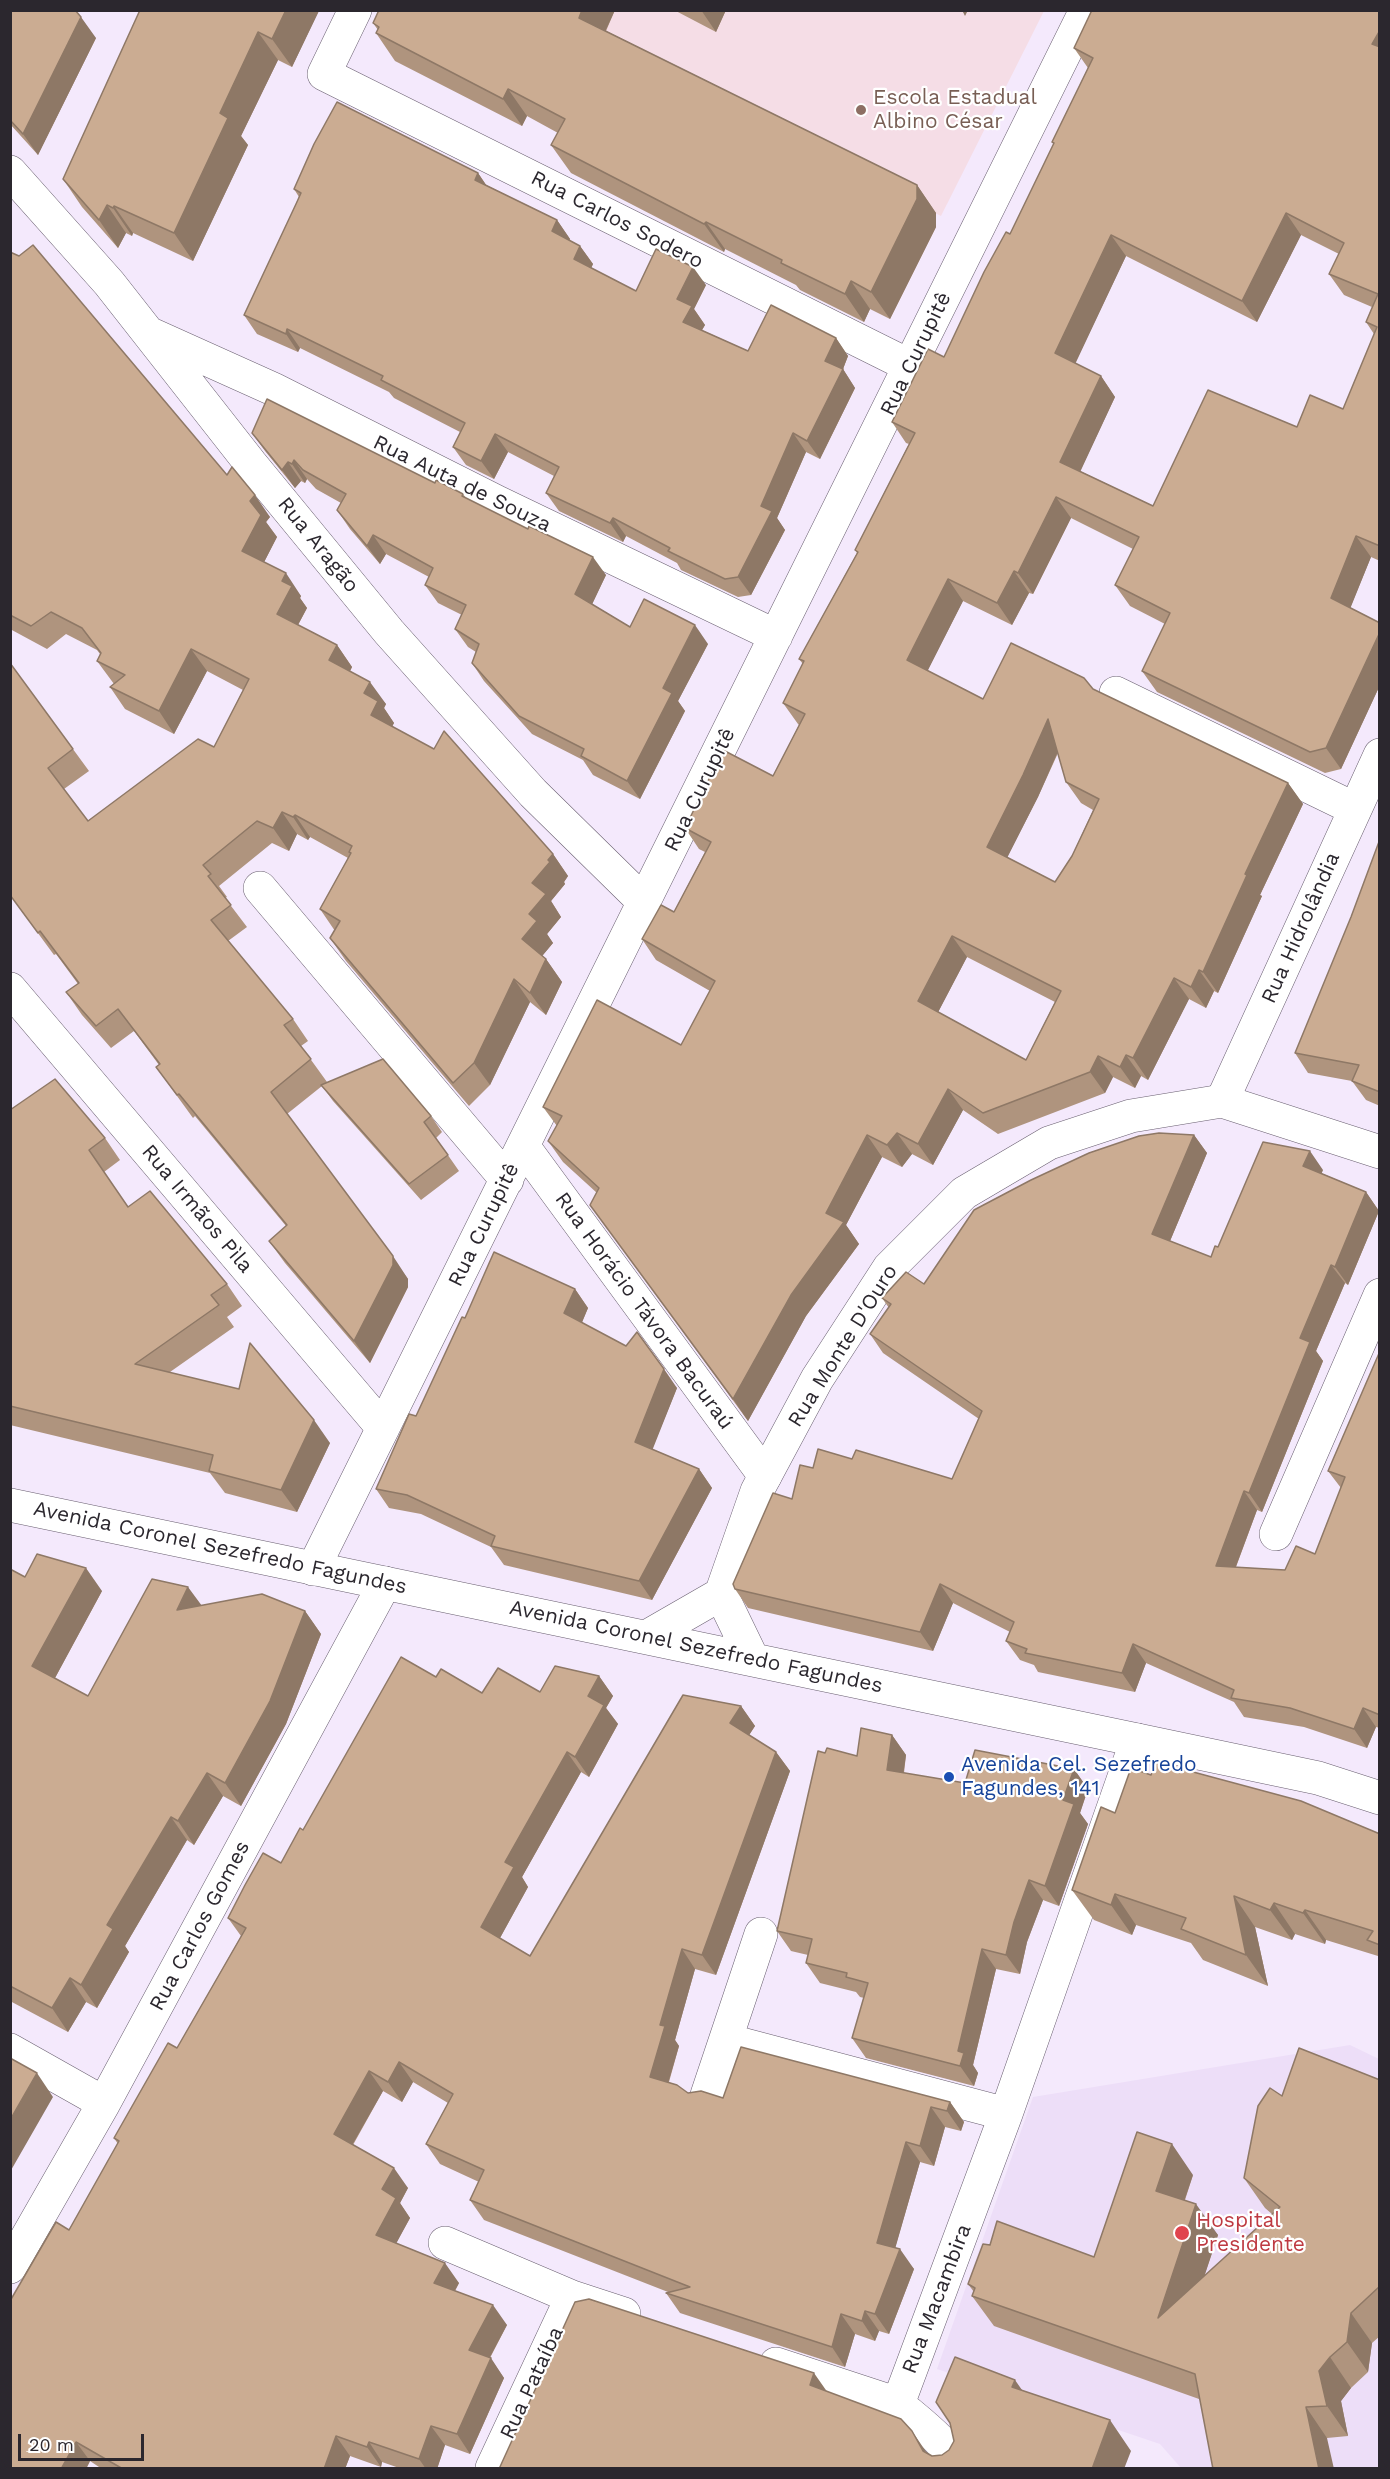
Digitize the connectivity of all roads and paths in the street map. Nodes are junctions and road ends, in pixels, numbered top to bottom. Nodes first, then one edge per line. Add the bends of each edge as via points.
1 (356, 10) edge
2 (1086, 10) edge
3 (10, 172) edge
4 (148, 333) junction
5 (910, 366) junction
6 (776, 636) junction
7 (1116, 693) dead end
8 (1380, 754) edge
9 (1355, 809) junction
10 (260, 888) dead end
11 (644, 902) junction
12 (10, 989) edge
13 (1222, 1101) junction
14 (523, 1146) junction
15 (1380, 1152) edge
16 (507, 1179) junction
17 (1380, 1295) edge
18 (383, 1428) junction
19 (765, 1476) junction
20 (10, 1505) edge
21 (1276, 1534) dead end
22 (313, 1569) junction
23 (385, 1583) junction
24 (721, 1594) junction
25 (648, 1636) junction
26 (752, 1658) junction
27 (1137, 1740) junction
28 (1380, 1798) edge
29 (761, 1934) dead end
30 (726, 2040) junction
31 (10, 2050) edge
32 (707, 2095) edge
33 (104, 2103) junction
34 (1006, 2114) junction
35 (445, 2243) dead end
36 (10, 2267) edge
37 (572, 2297) junction
38 (651, 2323) edge
39 (752, 2356) edge
40 (898, 2404) junction
41 (492, 2469) edge
42 (957, 2469) edge

1 - 5 street, Rua Carlos Sodero via 324,74
2 - 5 street, Rua Curupitê
3 - 4 street, Rua Aragão
4 - 6 street, Rua Auta de Souza via 273,389
4 - 11 street, Rua Aragão via 390,632 533,794
5 - 6 street, Rua Curupitê
6 - 11 street, Rua Curupitê
7 - 9 street
8 - 9 street, Rua Hidrolândia
9 - 13 street, Rua Hidrolândia
10 - 16 street
11 - 14 street, Rua Curupitê
12 - 18 street, Rua Irmãos Pìla
13 - 15 street, Rua Monte D'Ouro
13 - 19 street, Rua Monte D'Ouro via 1131,1116 1049,1143 964,1193 889,1268 817,1379
14 - 16 street, Rua Curupitê
14 - 19 street, Rua Horácio Távora Bacuraú
16 - 18 street, Rua Curupitê
17 - 21 street
18 - 22 street, Rua Curupitê
19 - 24 street, Rua Monte D'Ouro
20 - 22 street, Avenida Coronel Sezefredo Fagundes
22 - 23 street, Avenida Coronel Sezefredo Fagundes
23 - 25 street, Avenida Coronel Sezefredo Fagundes
23 - 33 street, Rua Carlos Gomes
24 - 25 street
24 - 26 street
25 - 26 street, Avenida Coronel Sezefredo Fagundes
26 - 27 street, Avenida Coronel Sezefredo Fagundes
27 - 28 street, Avenida Coronel Sezefredo Fagundes via 1318,1778
27 - 34 street, Rua Macambira
29 - 30 street
30 - 32 street
30 - 34 street
31 - 33 street
33 - 36 street, Rua Carlos Gomes
34 - 40 street, Rua Macambira
35 - 37 street
37 - 38 street
37 - 41 street, Rua Pataíba
39 - 40 street
40 - 42 street via 938,2439

